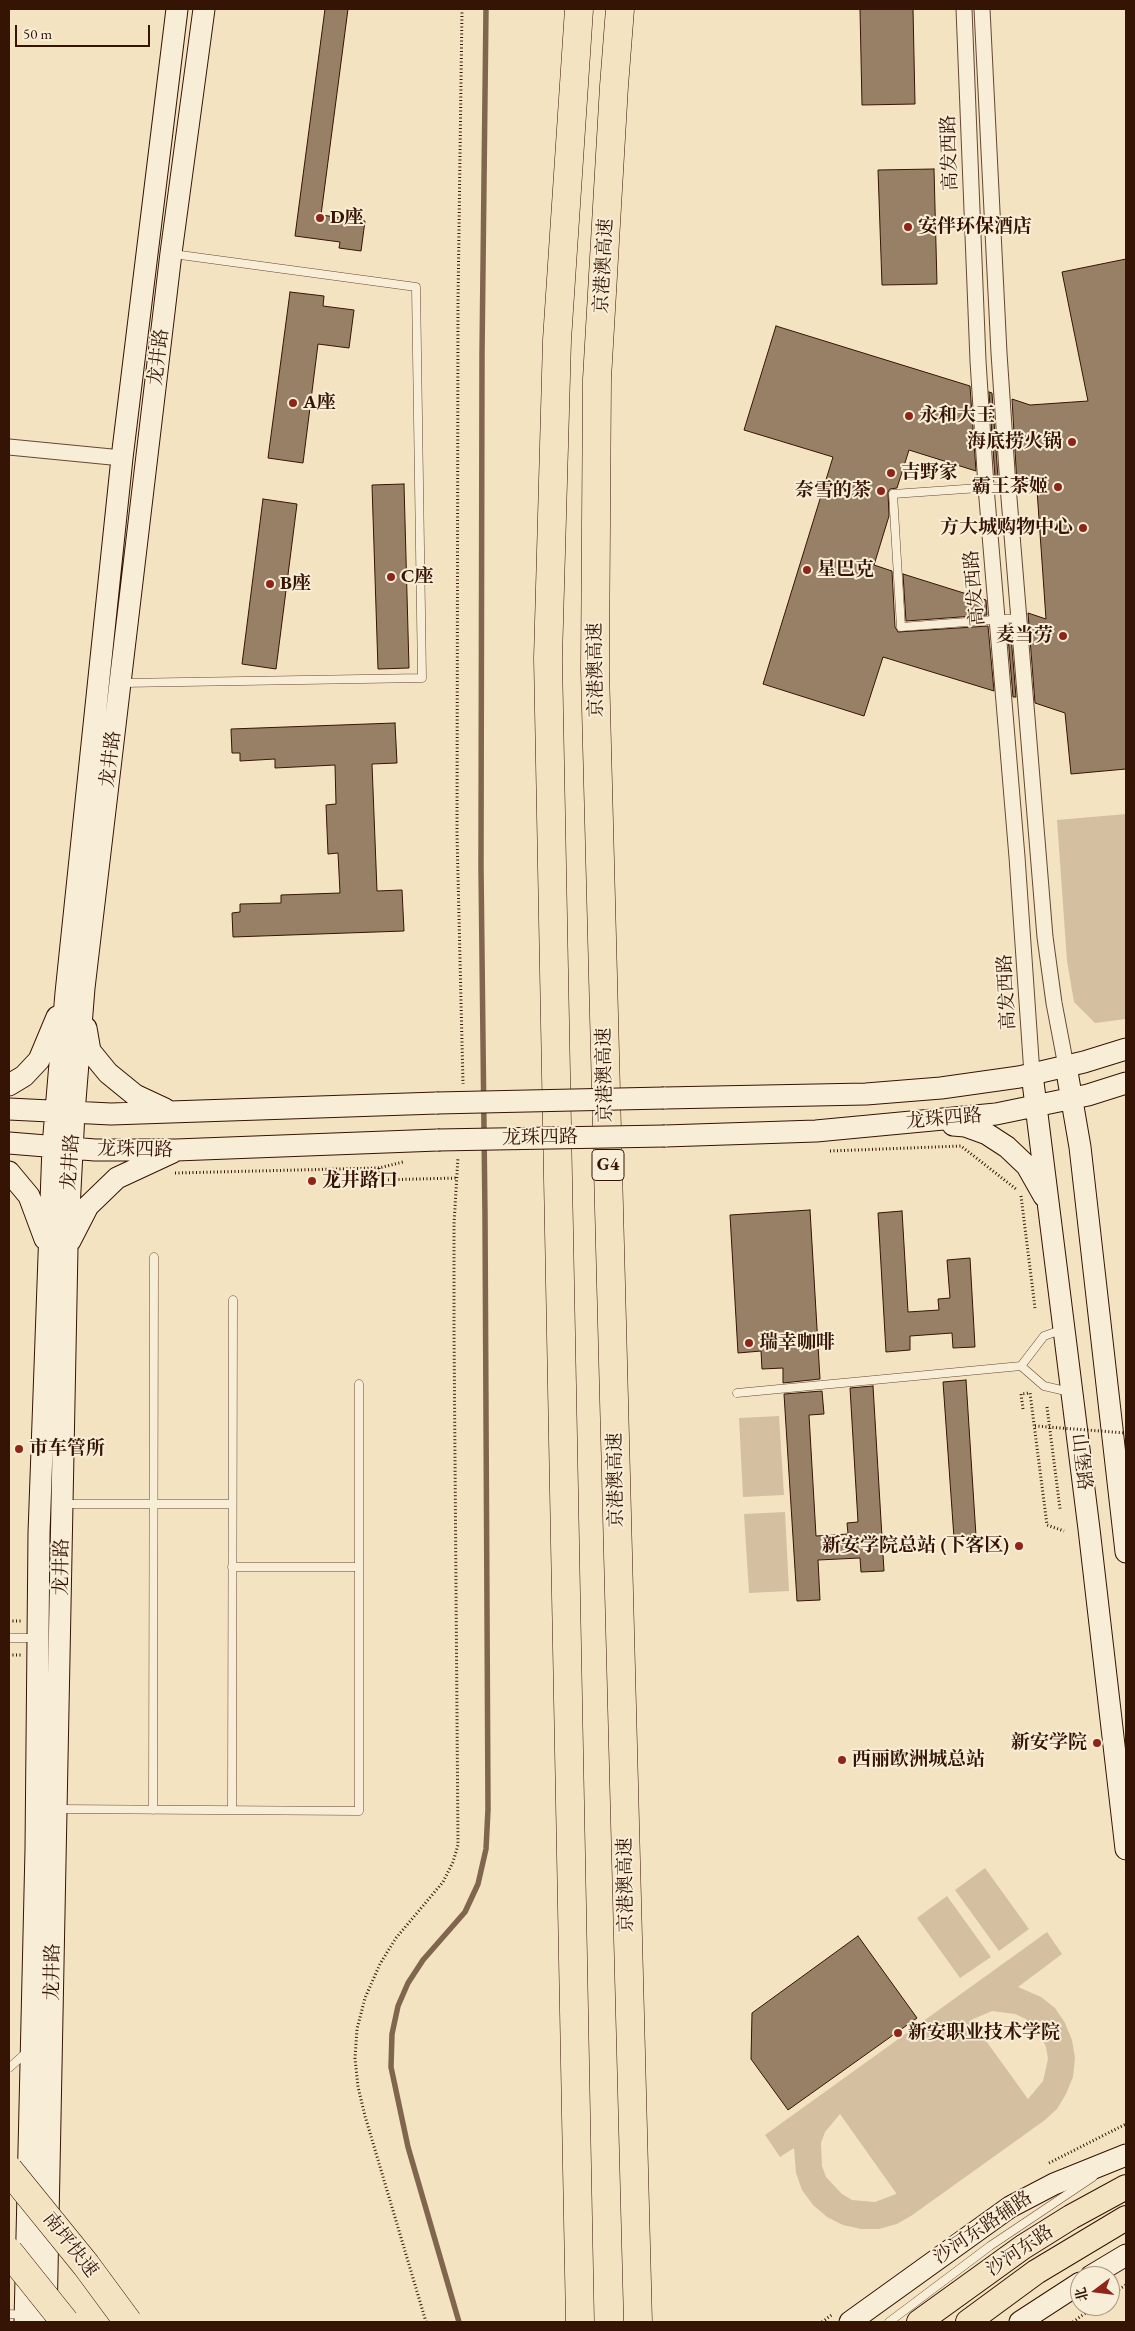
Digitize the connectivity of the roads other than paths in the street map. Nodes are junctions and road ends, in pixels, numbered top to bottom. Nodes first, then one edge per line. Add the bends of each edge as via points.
1 (177, 9) edge
2 (204, 9) edge
3 (579, 9) edge
4 (620, 9) edge
5 (964, 9) edge
6 (982, 9) edge
7 (171, 253) junction
8 (9, 447) edge
9 (122, 458) junction
10 (1008, 486) junction
11 (986, 488) junction
12 (1019, 618) junction
13 (998, 620) junction
14 (120, 683) junction
15 (75, 991) junction
16 (1126, 1049) edge
17 (1066, 1066) junction
18 (1032, 1074) junction
19 (1126, 1083) edge
20 (9, 1085) edge
21 (1072, 1099) junction
22 (1036, 1106) junction
23 (9, 1110) edge
24 (185, 1111) junction
25 (65, 1113) junction
26 (924, 1121) junction
27 (9, 1143) edge
28 (63, 1147) junction
29 (176, 1150) junction
30 (9, 1172) edge
31 (1050, 1210) junction
32 (58, 1249) junction
33 (154, 1257) dead end
34 (233, 1300) dead end
35 (1064, 1328) junction
36 (1022, 1366) junction
37 (359, 1384) dead end
38 (736, 1393) dead end
39 (1072, 1393) junction
40 (1123, 1496) edge
41 (63, 1504) junction
42 (154, 1504) junction
43 (232, 1504) junction
44 (1126, 1552) edge
45 (232, 1567) junction
46 (359, 1567) junction
47 (9, 1638) edge
48 (38, 1638) junction
49 (57, 1809) junction
50 (153, 1810) junction
51 (232, 1810) junction
52 (570, 1837) junction
53 (1126, 1849) edge
54 (31, 2048) junction
55 (9, 2068) edge
56 (1119, 2158) edge
57 (9, 2170) edge
58 (1126, 2187) edge
59 (1126, 2218) edge
60 (9, 2252) edge
61 (1126, 2255) edge
62 (1108, 2266) edge
63 (1070, 2290) edge
64 (1060, 2297) junction
65 (19, 2317) edge
66 (46, 2322) edge
67 (65, 2322) edge
68 (128, 2322) edge
69 (562, 2322) edge
70 (580, 2322) edge
71 (638, 2322) edge
72 (850, 2322) edge
73 (889, 2322) edge
74 (919, 2322) edge
75 (968, 2322) edge
76 (1020, 2322) edge
77 (1036, 2322) edge

1 - 9 main road, 龙井路
2 - 7 main road, 龙井路
3 - 52 highway via 557,340 548,658
4 - 71 highway, 京港澳高速 / G4 via 597,380 595,669
5 - 11 street, 高发西路
6 - 10 street, 高发西路
7 - 14 main road, 龙井路
7 - 14 lane via 416,287 422,678
8 - 9 street
9 - 15 main road, 龙井路
10 - 11 lane
10 - 12 street, 高发西路
11 - 13 street, 高发西路
11 - 13 lane via 893,494 902,627
12 - 13 lane
12 - 17 street, 高发西路 via 1045,937
13 - 18 street, 高发西路
14 - 15 main road, 龙井路
15 - 20 main road via 39,1060 24,1076
15 - 24 main road via 90,1050 108,1073 145,1101 165,1109
15 - 25 main road, 龙井路
16 - 17 main road, 龙珠四路
17 - 18 main road, 龙珠四路
17 - 21 main road, 山堡路
18 - 22 main road, 山堡路
18 - 24 main road, 龙珠四路, bridge via 942,1088 866,1094
19 - 21 main road, 龙珠四路
21 - 22 main road, 龙珠四路
21 - 40 main road, 山堡路
22 - 26 main road, 龙珠四路 via 996,1114
22 - 31 main road, 山堡路
23 - 25 main road, 龙珠四路
24 - 25 main road, 龙珠四路
25 - 28 main road, 龙井路
26 - 29 main road, 龙珠四路, bridge via 816,1131
26 - 31 main road via 965,1126 988,1134 1007,1147 1027,1166
27 - 28 main road, 龙珠四路
28 - 29 main road, 龙珠四路
28 - 32 main road, 龙井路
29 - 32 main road via 117,1178 88,1206
30 - 32 main road via 29,1196
31 - 35 main road, 山堡路
32 - 41 main road, 龙井路
32 - 48 main road, 龙井路 via 39,1523
33 - 42 lane
34 - 43 lane
35 - 36 lane via 1044,1336
35 - 39 main road, 山堡路
36 - 38 lane
36 - 39 lane via 1044,1386
37 - 46 lane
39 - 53 main road, 山堡路
40 - 44 main road, 山堡路
41 - 42 lane
41 - 49 main road, 龙井路
42 - 43 lane
42 - 50 lane
43 - 45 lane
45 - 46 lane
45 - 51 lane
46 - 51 lane via 358,1811
47 - 48 lane
48 - 54 main road, 龙井路
49 - 50 lane
49 - 66 main road, 龙井路
50 - 51 lane
52 - 69 highway via 554,1916
52 - 70 highway
54 - 55 lane
54 - 65 main road, 龙井路
56 - 72 main road, 沙河东路辅路 via 1022,2199
56 - 73 lane via 990,2246
57 - 68 highway, 南坪快速, bridge
58 - 74 main road, 沙河东路 via 1023,2247
59 - 75 main road, 沙河东路 via 1036,2272
60 - 67 highway, bridge
61 - 62 main road
63 - 64 main road
64 - 76 main road
64 - 77 lane

